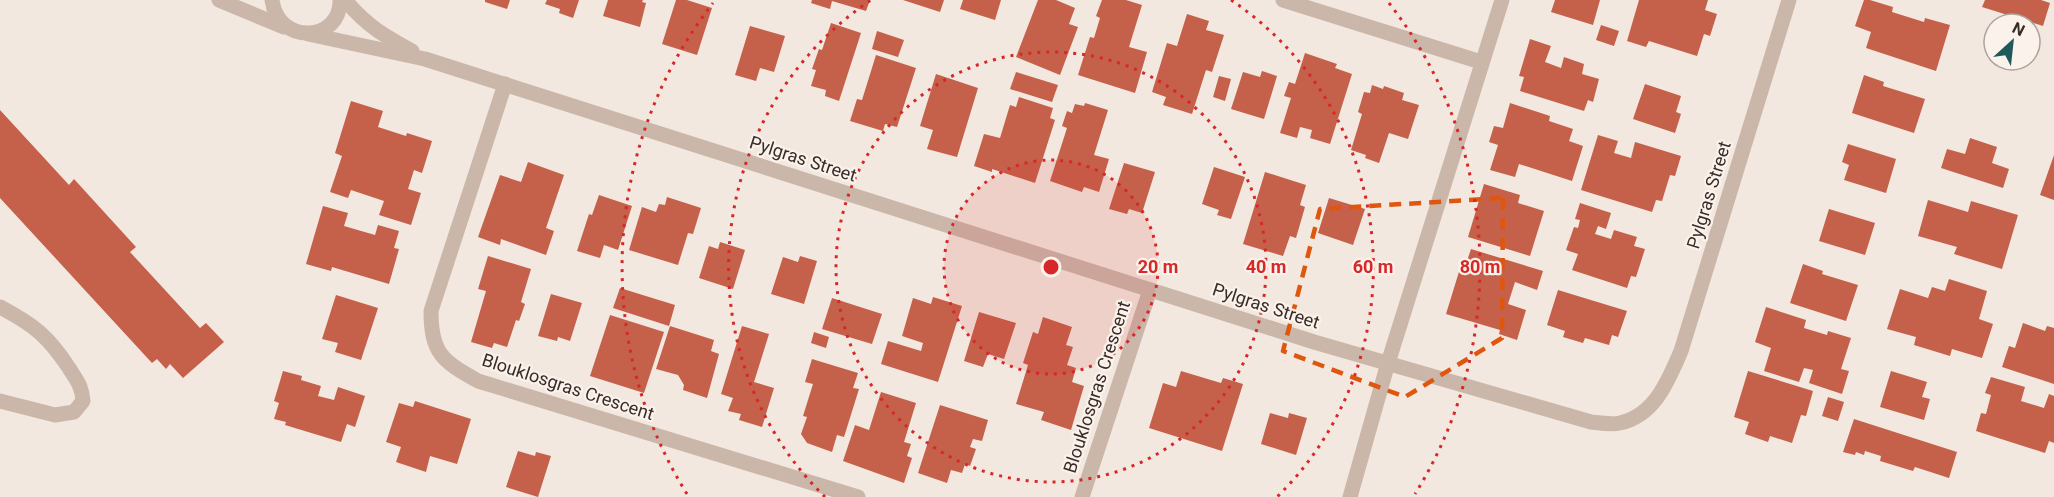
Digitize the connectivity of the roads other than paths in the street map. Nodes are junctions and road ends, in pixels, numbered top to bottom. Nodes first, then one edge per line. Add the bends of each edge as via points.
1 (219, 0) edge
2 (272, 0) edge
3 (340, 0) edge
4 (345, 0) edge
5 (1283, 0) edge
6 (1502, 0) edge
7 (1789, 0) edge
8 (287, 28) junction
9 (309, 34) junction
10 (425, 59) junction
11 (1481, 62) junction
12 (505, 84) junction
13 (1150, 290) junction
14 (0, 307) edge
15 (1388, 363) junction
16 (0, 401) edge
17 (858, 497) edge
18 (1082, 497) edge
19 (1350, 497) edge

1 - 8 street
2 - 8 street via 273,10
3 - 9 street via 329,25
4 - 10 street, Pylgras Street via 375,29
5 - 11 street
6 - 11 street
7 - 15 street, Pylgras Street via 1681,351 1656,401 1636,417 1618,424 1592,422
8 - 9 street, Pylgras Street
9 - 10 street, Pylgras Street
10 - 12 street, Pylgras Street
11 - 15 street
12 - 13 street, Pylgras Street
12 - 17 street, Blouklosgras Crescent via 431,310 431,334 440,355 478,381
13 - 15 street, Pylgras Street
13 - 18 street, Blouklosgras Crescent
14 - 16 street via 29,323 53,344 82,388 83,402 74,412 55,415
15 - 19 street

